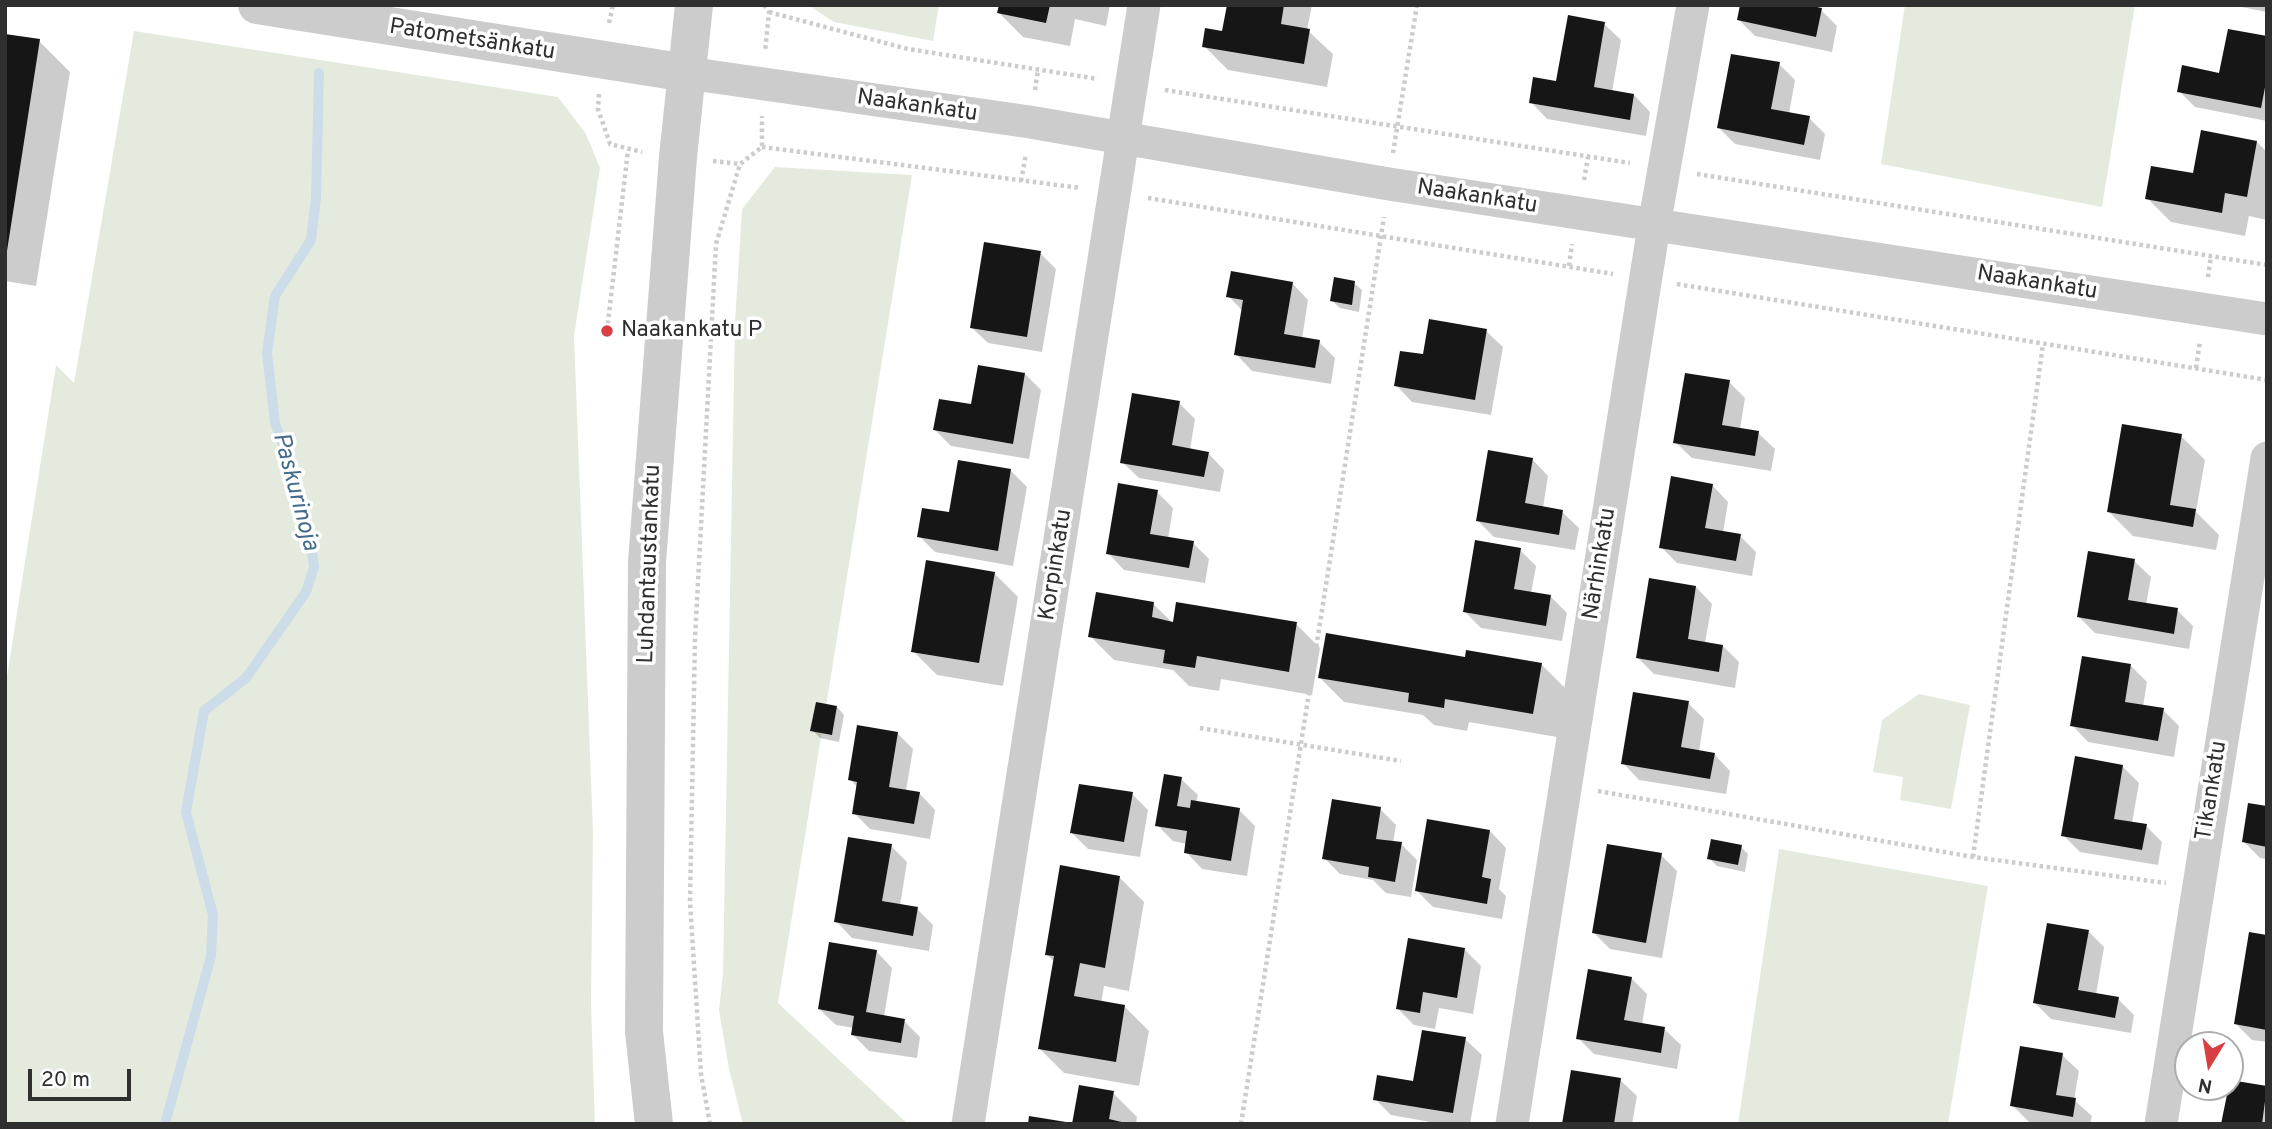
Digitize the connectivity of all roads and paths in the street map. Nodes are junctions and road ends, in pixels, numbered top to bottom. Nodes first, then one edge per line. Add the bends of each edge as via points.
1 (257, 5) edge
2 (613, 5) edge
3 (694, 5) edge
4 (764, 5) edge
5 (1144, 5) edge
6 (1417, 5) edge
7 (1693, 5) edge
8 (769, 12) junction
9 (602, 62) junction
10 (687, 74) junction
11 (1132, 85) junction
12 (762, 86) junction
13 (1397, 126) junction
14 (1123, 138) junction
15 (762, 147) junction
16 (628, 150) junction
17 (678, 158) junction
18 (740, 164) junction
19 (1666, 169) junction
20 (1389, 184) junction
21 (1113, 193) junction
22 (1654, 226) junction
23 (1381, 236) junction
24 (2267, 265) edge
25 (1646, 279) junction
26 (2267, 319) edge
27 (607, 331) dead end
28 (2043, 344) junction
29 (2267, 380) edge
30 (2267, 458) edge
31 (1199, 728) dead end
32 (1300, 746) junction
33 (1401, 761) dead end
34 (1566, 786) junction
35 (1973, 857) junction
36 (2198, 888) junction
37 (654, 1124) edge
38 (710, 1124) edge
39 (968, 1124) edge
40 (1241, 1124) edge
41 (1512, 1124) edge
42 (2161, 1124) edge

1 - 9 street, Patometsänkatu
2 - 9 path
3 - 10 street, Luhdantaustankatu
4 - 8 path
5 - 11 street, Korpinkatu
6 - 13 path
7 - 19 street, Närhinkatu
8 - 11 path via 908,49
8 - 12 path
9 - 10 street, Patometsänkatu
9 - 16 path via 600,122 610,144
10 - 12 street, Naakankatu
10 - 17 street, Luhdantaustankatu
11 - 13 path
11 - 14 street, Korpinkatu
12 - 14 street, Naakankatu
12 - 15 path
13 - 19 path
14 - 20 street, Naakankatu
14 - 21 street, Korpinkatu
15 - 18 path
15 - 21 path
16 - 17 path
16 - 27 path
17 - 18 path
17 - 37 street, Luhdantaustankatu via 647,562 644,1032
18 - 38 path via 716,244 695,638 690,902 701,1074
19 - 22 street, Närhinkatu
19 - 24 path
20 - 22 street, Naakankatu
20 - 23 path
21 - 23 path
21 - 39 street, Korpinkatu
22 - 25 street, Närhinkatu
22 - 26 street, Naakankatu
23 - 25 path
23 - 32 path
25 - 28 path
25 - 34 street, Närhinkatu
28 - 29 path
28 - 35 path
30 - 36 street, Tikankatu
31 - 32 path
32 - 33 path
32 - 40 path
34 - 35 path
34 - 41 street, Närhinkatu
35 - 36 path
36 - 42 street, Tikankatu

